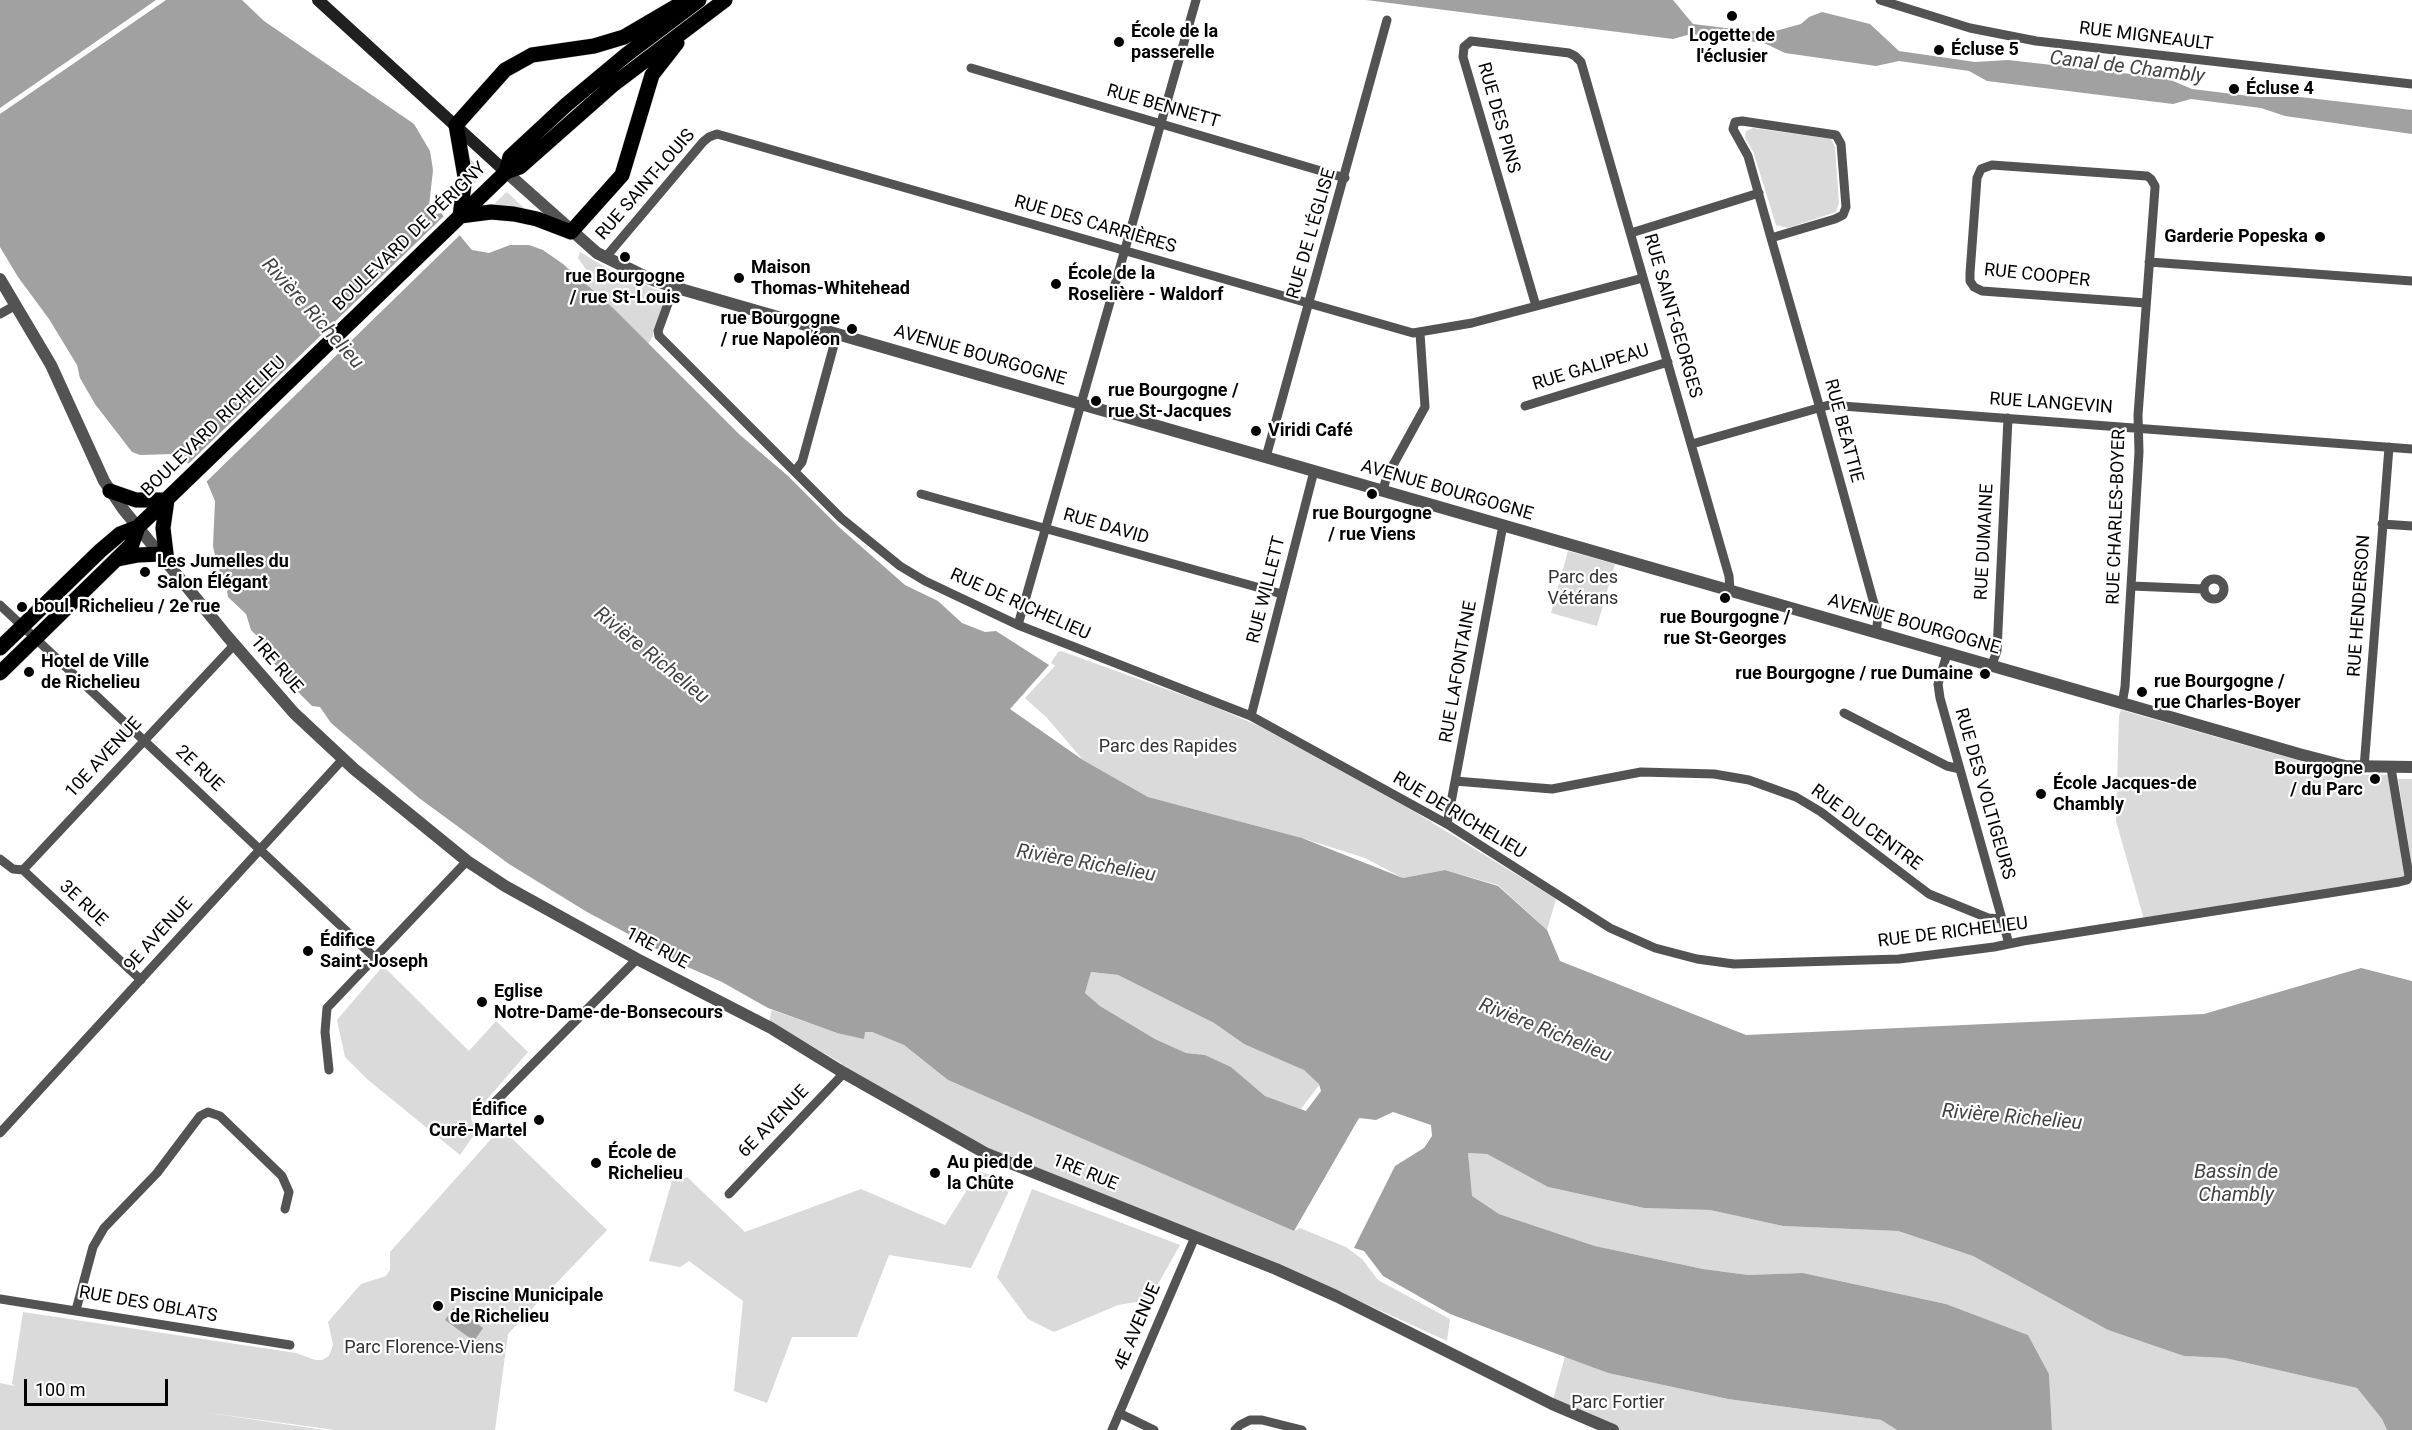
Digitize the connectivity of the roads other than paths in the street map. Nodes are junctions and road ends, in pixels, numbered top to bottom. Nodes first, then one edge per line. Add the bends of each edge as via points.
1 (318, 0) edge
2 (687, 0) edge
3 (699, 0) edge
4 (725, 0) edge
5 (1196, 0) edge
6 (1880, 0) edge
7 (700, 18) junction
8 (1388, 20) dead end
9 (1573, 54) joint
10 (971, 68) dead end
11 (2412, 84) edge
12 (1160, 123) junction
13 (456, 125) junction
14 (712, 135) joint
15 (506, 172) junction
16 (1345, 177) junction
17 (2155, 188) joint
18 (1759, 194) junction
19 (460, 216) junction
20 (571, 232) junction
21 (1631, 233) junction
22 (1771, 238) junction
23 (1124, 250) junction
24 (605, 258) junction
25 (2149, 262) junction
26 (1643, 278) junction
27 (0, 279) edge
28 (2412, 281) edge
29 (674, 287) junction
30 (2146, 303) junction
31 (1309, 304) junction
32 (16, 305) junction
33 (1536, 306) junction
34 (0, 314) edge
35 (1420, 333) junction
36 (837, 334) junction
37 (316, 355) joint
38 (1668, 362) junction
39 (1081, 404) junction
40 (1524, 406) dead end
41 (1819, 407) junction
42 (2008, 417) junction
43 (2138, 427) junction
44 (1692, 444) junction
45 (2389, 447) junction
46 (2412, 449) edge
47 (1266, 457) junction
48 (795, 471) junction
49 (1314, 471) junction
50 (1383, 490) junction
51 (110, 491) junction
52 (921, 494) dead end
53 (166, 500) junction
54 (2382, 524) junction
55 (1503, 525) junction
56 (2412, 526) edge
57 (138, 527) junction
58 (1046, 527) junction
59 (164, 558) junction
60 (115, 560) junction
61 (2132, 586) junction
62 (2204, 589) dead end
63 (1730, 591) junction
64 (1282, 594) junction
65 (0, 605) edge
66 (1018, 625) junction
67 (23, 627) junction
68 (1876, 633) junction
69 (36, 639) junction
70 (235, 644) junction
71 (0, 648) edge
72 (1947, 654) junction
73 (1991, 666) junction
74 (0, 673) edge
75 (2122, 704) junction
76 (1844, 713) dead end
77 (1251, 716) junction
78 (143, 740) junction
79 (343, 759) junction
80 (2412, 767) edge
81 (2364, 768) junction
82 (2391, 768) junction
83 (1960, 769) junction
84 (1455, 781) junction
85 (1447, 825) junction
86 (261, 849) junction
87 (0, 859) edge
88 (467, 861) junction
89 (23, 870) junction
90 (2002, 919) junction
91 (2010, 944) junction
92 (375, 958) junction
93 (637, 959) junction
94 (141, 980) junction
95 (329, 1070) dead end
96 (844, 1073) junction
97 (492, 1105) dead end
98 (0, 1133) edge
99 (729, 1194) dead end
100 (285, 1209) dead end
101 (1195, 1237) junction
102 (0, 1299) edge
103 (76, 1310) junction
104 (290, 1345) dead end
105 (1119, 1413) junction
106 (1112, 1430) edge
107 (1154, 1430) edge
108 (1235, 1430) edge
109 (1302, 1430) edge
110 (1613, 1430) edge

1 - 13 main road
2 - 13 main road via 609,42 540,53 517,62 498,77
3 - 15 main road, BOULEVARD DE PÉRIGNY via 566,105 510,157
4 - 7 main road, BOULEVARD DE PÉRIGNY
5 - 12 street
6 - 11 street, RUE MIGNEAULT via 1970,28 2036,41
7 - 15 main road, BOULEVARD DE PÉRIGNY via 614,84 520,167
7 - 20 main road via 652,75 622,175
8 - 16 street, RUE DE L'ÉGLISE
9 - 21 street, RUE SAINT-GEORGES via 1582,66
9 - 33 street, RUE DES PINS via 1478,41 1468,43 1463,52
10 - 12 street, RUE BENNETT
12 - 16 street, RUE BENNETT
12 - 23 street
13 - 15 main road
13 - 19 main road via 465,177
14 - 23 street, RUE DES CARRIÈRES
14 - 24 street, RUE SAINT-LOUIS
15 - 19 main road, BOULEVARD DE PÉRIGNY
15 - 20 street, AVENUE BOURGOGNE
16 - 31 street, RUE DE L'ÉGLISE
17 - 25 street, RUE CHARLES-BOYER
17 - 30 street, RUE COOPER via 2147,177 1985,166 1978,175 1972,249 1970,277 1977,290
18 - 21 street
18 - 22 street, RUE BEATTIE
18 - 22 street, RUE BEATTIE via 1746,150 1733,133 1735,122 1816,130 1838,137 1846,207 1843,215
19 - 20 main road via 514,214
19 - 37 main road, BOULEVARD DE PÉRIGNY
20 - 24 street, AVENUE BOURGOGNE
21 - 26 street, RUE SAINT-GEORGES
22 - 41 street, RUE BEATTIE
23 - 31 street, RUE DES CARRIÈRES
23 - 39 street
24 - 29 street, AVENUE BOURGOGNE
25 - 28 street
25 - 30 street, RUE CHARLES-BOYER
26 - 33 street, RUE DES CARRIÈRES
26 - 38 street, RUE SAINT-GEORGES
27 - 32 street, 1RE RUE
29 - 36 street, AVENUE BOURGOGNE
29 - 48 street, RUE DE RICHELIEU via 659,336
30 - 43 street, RUE CHARLES-BOYER
31 - 35 street, RUE DES CARRIÈRES
31 - 47 street, RUE DE L'ÉGLISE
32 - 34 street
32 - 51 street, 1RE RUE via 59,381
33 - 35 street, RUE DES CARRIÈRES
35 - 50 street via 1425,407
36 - 39 street, AVENUE BOURGOGNE
36 - 48 street via 802,462
37 - 53 main road, BOULEVARD RICHELIEU
38 - 40 street, RUE GALIPEAU
38 - 44 street, RUE SAINT-GEORGES
39 - 47 street, AVENUE BOURGOGNE
39 - 58 street
41 - 42 street, RUE LANGEVIN
41 - 44 street, RUE LANGEVIN
41 - 68 street, RUE BEATTIE via 1878,618
42 - 43 street, RUE LANGEVIN
42 - 73 street, RUE DUMAINE via 1997,651
43 - 45 street, RUE LANGEVIN
43 - 61 street, RUE CHARLES-BOYER
44 - 63 street, RUE SAINT-GEORGES via 1730,576
45 - 46 street, RUE LANGEVIN
45 - 54 street, RUE HENDERSON
47 - 49 street, AVENUE BOURGOGNE
48 - 66 street, RUE DE RICHELIEU via 848,524 900,566
49 - 50 street, AVENUE BOURGOGNE
49 - 64 street, RUE WILLETT
50 - 55 street, AVENUE BOURGOGNE
51 - 53 main road via 136,500
51 - 57 street, 1RE RUE
52 - 58 street, RUE DAVID
53 - 57 main road, BOULEVARD RICHELIEU
53 - 59 main road
54 - 56 street
54 - 81 street, RUE HENDERSON
55 - 63 street, AVENUE BOURGOGNE
55 - 84 street, RUE LAFONTAINE
57 - 59 street, 1RE RUE
57 - 60 main road, BOULEVARD RICHELIEU via 132,544
57 - 67 main road, BOULEVARD RICHELIEU via 114,538
58 - 64 street, RUE DAVID
58 - 66 street
59 - 60 main road via 138,555
59 - 70 street, 1RE RUE
60 - 69 main road, BOULEVARD RICHELIEU
61 - 62 street
61 - 75 street, RUE CHARLES-BOYER
63 - 68 street, AVENUE BOURGOGNE
64 - 77 street, RUE WILLETT
65 - 67 street, 2E RUE
66 - 77 street, RUE DE RICHELIEU
67 - 69 street, 2E RUE
67 - 71 main road, BOULEVARD RICHELIEU
68 - 72 street, AVENUE BOURGOGNE
69 - 74 main road, BOULEVARD RICHELIEU
69 - 78 street, 2E RUE
70 - 78 street, 10E AVENUE
70 - 79 street, 1RE RUE via 294,713
72 - 73 street, AVENUE BOURGOGNE
72 - 83 street, RUE DES VOLTIGEURS via 1938,691
73 - 75 street, AVENUE BOURGOGNE
75 - 81 street, AVENUE BOURGOGNE via 2329,763
76 - 83 street
77 - 85 street, RUE DE RICHELIEU
78 - 86 street, 2E RUE
78 - 89 street, 10E AVENUE
79 - 86 street, 9E AVENUE
79 - 88 street, 1RE RUE
80 - 82 street, AVENUE BOURGOGNE
81 - 82 street, AVENUE BOURGOGNE
82 - 91 street, RUE DE RICHELIEU via 2407,880
83 - 90 street, RUE DES VOLTIGEURS
84 - 85 street, RUE LAFONTAINE
84 - 90 street, RUE DU CENTRE via 1552,789 1641,772 1714,774 1749,780 1808,804 1929,894 1992,920
85 - 91 street, RUE DE RICHELIEU via 1621,934 1697,959 1734,964 1888,960
86 - 92 street, 2E RUE
86 - 94 street, 9E AVENUE
87 - 89 street, 3E RUE
88 - 92 street
88 - 93 street, 1RE RUE
89 - 94 street, 3E RUE
90 - 91 street, RUE DES VOLTIGEURS
92 - 95 street via 327,1008
93 - 96 street, 1RE RUE via 771,1028
93 - 97 street
94 - 98 street, 9E AVENUE
96 - 99 street, 6E AVENUE
96 - 101 street, 1RE RUE via 985,1153
100 - 103 street via 289,1192 282,1176 220,1116 208,1112 200,1116 157,1173 104,1228 93,1247
101 - 105 street, 4E AVENUE
101 - 110 street, 1RE RUE via 1336,1296 1552,1404
102 - 103 street, RUE DES OBLATS
103 - 104 street, RUE DES OBLATS
105 - 106 street, 4E AVENUE
105 - 107 street
108 - 109 street via 1250,1420

